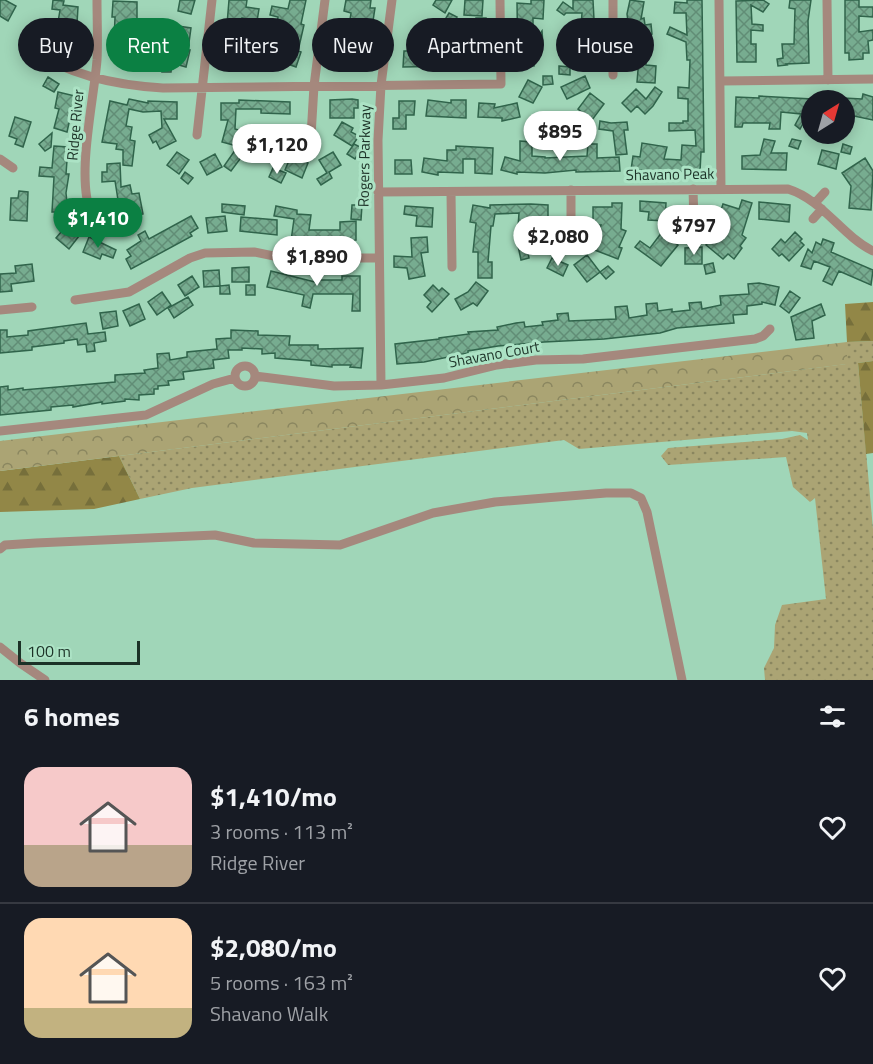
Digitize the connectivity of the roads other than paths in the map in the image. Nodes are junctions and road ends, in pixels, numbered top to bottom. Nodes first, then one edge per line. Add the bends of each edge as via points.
1 (97, 0) edge
2 (212, 0) edge
3 (325, 0) edge
4 (392, 0) edge
5 (500, 0) edge
6 (613, 0) edge
7 (720, 0) edge
8 (827, 0) edge
9 (76, 72) edge
10 (613, 75) dead end
11 (95, 79) junction
12 (828, 80) junction
13 (873, 80) edge
14 (721, 81) junction
15 (314, 86) junction
16 (381, 86) junction
17 (203, 88) junction
18 (197, 135) dead end
19 (311, 136) dead end
20 (0, 159) edge
21 (13, 168) dead end
22 (693, 189) junction
23 (721, 189) junction
24 (571, 190) junction
25 (378, 192) junction
26 (451, 192) junction
27 (825, 192) dead end
28 (819, 206) junction
29 (92, 215) dead end
30 (813, 219) dead end
31 (694, 223) dead end
32 (571, 238) dead end
33 (873, 251) edge
34 (380, 258) junction
35 (452, 267) dead end
36 (75, 300) dead end
37 (32, 307) dead end
38 (0, 310) edge
39 (770, 329) dead end
40 (381, 385) junction
41 (0, 432) edge
42 (0, 549) edge
43 (0, 647) edge
44 (45, 680) edge
45 (682, 680) edge

1 - 11 street, Ridge River
2 - 17 street
3 - 15 street
4 - 16 street, Rogers Parkway
5 - 16 street via 501,84
6 - 10 street
7 - 14 street
8 - 12 street
9 - 11 street
11 - 17 street via 129,86
11 - 29 street, Ridge River via 86,148 86,198
12 - 13 street
12 - 14 street
14 - 23 street
15 - 16 street
15 - 17 street
15 - 19 street
16 - 25 street, Rogers Parkway
17 - 18 street
20 - 21 street
22 - 23 street, Shavano Peak
22 - 24 street, Shavano Peak
22 - 31 street
23 - 28 street, Shavano Peak via 788,189
24 - 26 street, Shavano Peak
24 - 32 street
25 - 26 street, Shavano Peak
25 - 34 street, Rogers Parkway
26 - 35 street
27 - 28 street
28 - 30 street
28 - 33 street, Shavano Peak
34 - 36 street via 313,264 254,252 205,253 129,292
34 - 40 street, Rogers Parkway
37 - 38 street
39 - 40 street, Shavano Court via 755,339 536,360 444,378
40 - 41 street, Shavano Court via 334,386 255,376 253,383 246,386 235,378 146,415
42 - 45 street via 5,545 215,535 254,543 340,545 444,511 495,502 631,493 641,498 647,512
43 - 44 street

